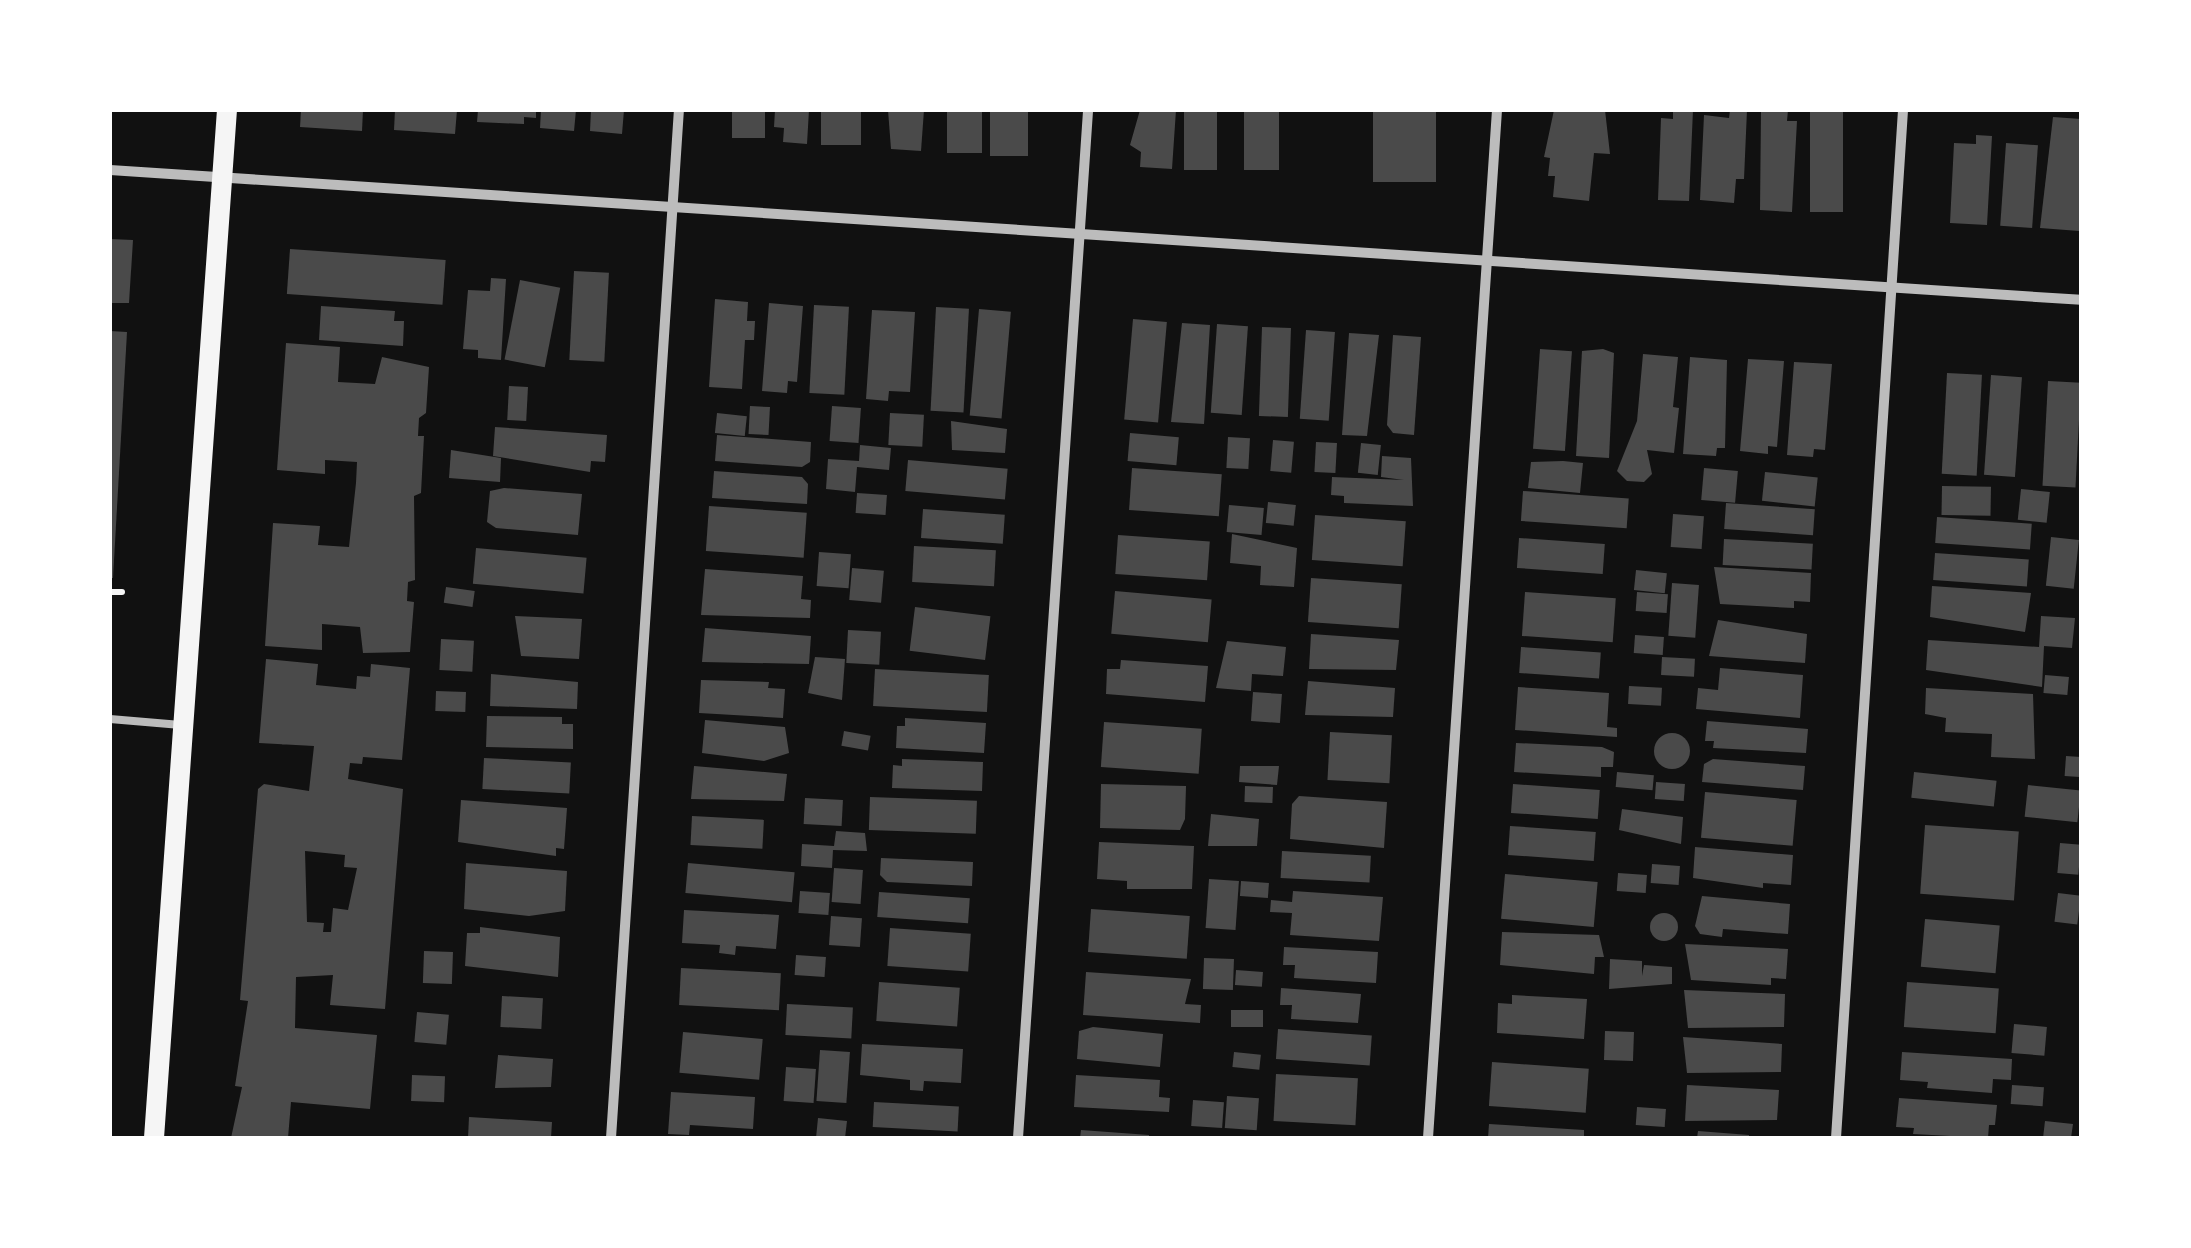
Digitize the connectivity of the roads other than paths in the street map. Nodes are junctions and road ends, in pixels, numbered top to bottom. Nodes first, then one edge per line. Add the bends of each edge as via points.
1 (227, 110) edge
2 (679, 110) edge
3 (1088, 110) edge
4 (1498, 110) edge
5 (1903, 110) edge
6 (110, 170) edge
7 (221, 177) junction
8 (673, 207) junction
9 (1080, 234) junction
10 (1487, 261) junction
11 (1891, 288) junction
12 (2081, 300) edge
13 (110, 718) edge
14 (181, 725) junction
15 (154, 1138) edge
16 (611, 1138) edge
17 (1018, 1138) edge
18 (1428, 1138) edge
19 (1836, 1138) edge

1 - 7 main road
2 - 8 street
3 - 9 street
4 - 10 street
5 - 11 street
6 - 7 street
7 - 8 street
7 - 14 main road
8 - 9 street
8 - 16 street
9 - 10 street
9 - 17 street
10 - 11 street
10 - 18 street
11 - 12 street
11 - 19 street
13 - 14 lane
14 - 15 main road

